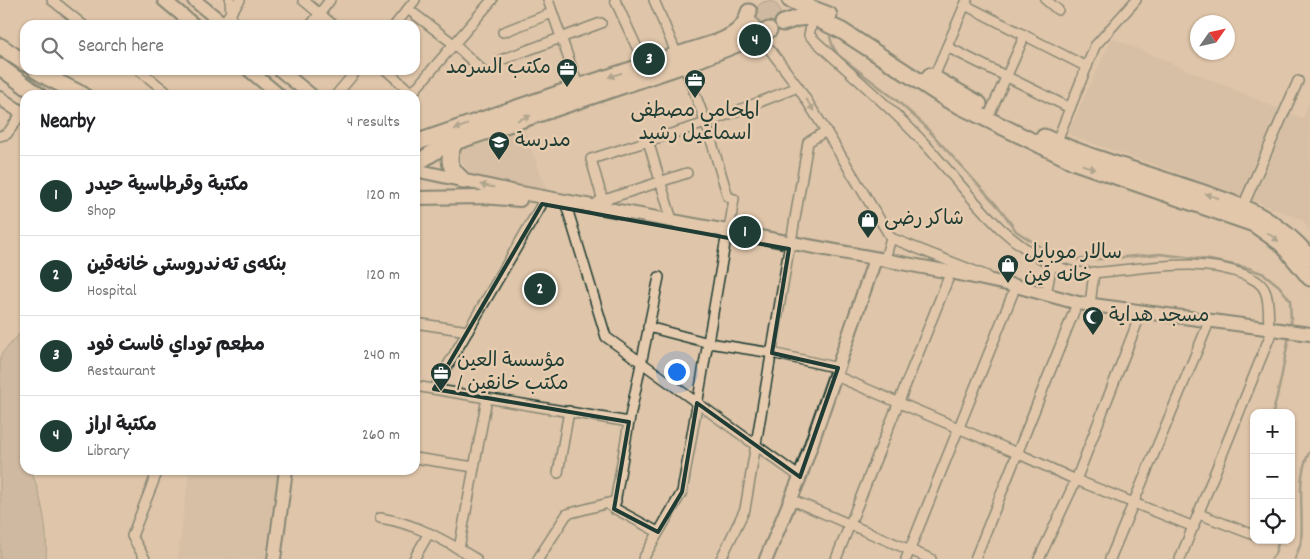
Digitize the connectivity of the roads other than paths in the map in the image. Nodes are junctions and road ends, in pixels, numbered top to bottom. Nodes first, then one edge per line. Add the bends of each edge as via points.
1 (52, 0) edge
2 (164, 0) edge
3 (194, 0) edge
4 (230, 0) edge
5 (240, 0) edge
6 (303, 0) edge
7 (330, 0) edge
8 (415, 0) edge
9 (492, 0) edge
10 (548, 0) edge
11 (615, 0) edge
12 (654, 0) edge
13 (784, 0) edge
14 (790, 0) edge
15 (1046, 0) edge
16 (1136, 0) edge
17 (966, 2) edge
18 (408, 9) junction
19 (815, 9) edge
20 (1058, 10) dead end
21 (231, 11) junction
22 (552, 13) junction
23 (319, 14) junction
24 (754, 15) edge
25 (77, 20) edge
26 (188, 20) edge
27 (222, 20) edge
28 (228, 20) edge
29 (315, 20) edge
30 (327, 20) edge
31 (399, 20) edge
32 (601, 23) dead end
33 (783, 23) junction
34 (503, 32) dead end
35 (1024, 35) junction
36 (561, 38) junction
37 (454, 45) junction
38 (0, 46) edge
39 (947, 47) junction
40 (20, 60) edge
41 (501, 60) dead end
42 (681, 60) junction
43 (645, 65) junction
44 (0, 67) edge
45 (1087, 67) junction
46 (483, 71) dead end
47 (44, 75) edge
48 (145, 75) edge
49 (254, 75) edge
50 (286, 75) edge
51 (354, 75) edge
52 (392, 75) edge
53 (1006, 76) junction
54 (934, 79) junction
55 (1298, 81) dead end
56 (798, 87) junction
57 (31, 90) edge
58 (73, 90) edge
59 (164, 90) edge
60 (273, 90) edge
61 (305, 90) edge
62 (340, 90) edge
63 (409, 90) edge
64 (415, 90) edge
65 (580, 93) junction
66 (0, 98) edge
67 (1070, 108) junction
68 (20, 111) edge
69 (991, 111) junction
70 (20, 119) edge
71 (706, 123) junction
72 (826, 131) junction
73 (0, 136) edge
74 (420, 141) edge
75 (648, 141) junction
76 (455, 142) junction
77 (1056, 143) junction
78 (420, 161) edge
79 (420, 171) edge
80 (687, 173) dead end
81 (464, 181) junction
82 (661, 182) junction
83 (420, 198) edge
84 (542, 204) junction
85 (604, 204) junction
86 (1243, 206) junction
87 (567, 208) junction
88 (672, 220) junction
89 (727, 234) junction
90 (891, 238) junction
91 (790, 246) junction
92 (1310, 258) edge
93 (885, 260) junction
94 (1052, 264) junction
95 (873, 265) junction
96 (1094, 272) junction
97 (658, 277) dead end
98 (1310, 278) edge
99 (948, 279) junction
100 (1011, 289) junction
101 (1046, 294) junction
102 (1090, 304) junction
103 (1075, 309) junction
104 (1139, 318) junction
105 (420, 323) edge
106 (648, 327) junction
107 (1207, 327) junction
108 (468, 331) junction
109 (1272, 333) junction
110 (1308, 338) edge
111 (709, 343) junction
112 (772, 353) junction
113 (641, 363) junction
114 (837, 372) junction
115 (420, 387) edge
116 (434, 389) junction
117 (487, 398) junction
118 (697, 403) junction
119 (898, 404) junction
120 (569, 411) junction
121 (629, 422) junction
122 (958, 430) junction
123 (756, 445) junction
124 (1017, 453) junction
125 (420, 459) edge
126 (474, 467) junction
127 (558, 473) dead end
128 (156, 475) edge
129 (285, 475) edge
130 (293, 475) edge
131 (800, 477) junction
132 (1076, 480) junction
133 (790, 499) junction
134 (1135, 503) junction
135 (615, 505) junction
136 (1199, 514) junction
137 (380, 518) dead end
138 (851, 525) junction
139 (1194, 527) junction
140 (658, 532) junction
141 (429, 533) junction
142 (1250, 533) edge
143 (459, 549) junction
144 (908, 554) edge
145 (144, 559) edge
146 (274, 559) edge
147 (282, 559) edge
148 (414, 559) edge
149 (476, 559) edge
150 (538, 559) edge
151 (643, 559) edge
152 (722, 559) edge
153 (766, 559) edge
154 (836, 559) edge
155 (931, 559) edge
156 (975, 559) edge
157 (1039, 559) edge
158 (1110, 559) edge
159 (1180, 559) edge

1 - 25 street
2 - 26 main road
3 - 27 main road
4 - 21 street
5 - 21 street
6 - 23 street
7 - 23 street
8 - 18 street
9 - 37 street
10 - 22 street
11 - 43 street
12 - 42 street
13 - 33 main road via 787,13
14 - 19 main road
15 - 20 street
16 - 45 street via 1095,46
17 - 35 street
17 - 39 street
18 - 31 street
18 - 37 street
19 - 33 main road
19 - 54 main road via 850,26
19 - 94 street via 809,35 924,144 992,221
19 -> 98 main road via 948,100 1075,162 1254,224 1282,244
21 - 28 street
22 - 34 street
22 - 36 street
23 - 29 street
23 - 30 street
24 - 33 main road via 774,29
24 - 42 main road
24 - 42 main road via 738,33
24 - 56 street
32 - 36 street
35 - 45 street
35 - 53 street
36 - 41 street
36 - 65 street
37 - 46 street
37 - 64 street
38 - 40 main road
39 - 53 street
39 - 54 street
42 - 43 main road
42 - 65 main road
42 - 71 street
43 -> 65 main road
44 - 57 main road
45 - 67 street
47 - 58 main road
48 - 59 street
49 - 60 main road
50 - 61 main road
51 - 62 street
52 - 63 street
53 - 67 street
53 - 69 street
54 - 69 main road
55 - 86 street
56 - 71 street
56 -> 72 street
65 -> 74 main road
76 -> 65 main road
66 - 68 main road
67 - 77 street
69 - 77 main road
70 - 73 street via 7,134
71 - 75 street
71 - 89 street via 728,197 734,199
72 - 90 street
72 - 91 street via 808,142
75 - 82 street
75 - 85 street via 591,159
76 - 78 main road
76 - 81 main road via 450,152 450,163
86 -> 77 main road
79 - 81 main road
80 - 82 street
85 -> 81 main road via 588,205
82 - 85 street
82 - 88 street
83 - 84 main road via 483,197
84 - 87 main road
84 - 108 street
85 - 88 main road
86 - 92 main road via 1285,231
87 - 89 main road
87 - 113 street via 606,337
88 - 89 main road
89 - 91 main road
89 - 111 street
90 - 93 street
90 - 100 street
91 - 93 main road
91 - 95 main road
91 - 112 street
93 - 100 main road
94 - 96 street via 1071,271
94 - 101 street
95 - 99 main road
95 - 114 main road
96 - 102 street
96 - 109 street via 1182,265 1204,265 1232,271 1262,285
97 - 106 street
99 - 100 main road
99 - 119 street
100 - 101 main road
100 - 103 main road
100 - 122 street
101 - 102 main road
102 - 109 main road
103 - 104 main road
103 - 124 street
104 - 107 main road
104 - 132 street
105 - 108 street
106 - 111 street
106 - 113 street
107 - 109 main road
107 - 134 street
108 - 116 street
109 - 110 main road
109 - 136 street
111 - 112 street
111 - 118 street
112 - 114 street
112 - 123 street
113 - 118 street
113 - 121 street
114 - 119 street
114 - 131 main road
115 - 116 street
116 - 117 street
117 - 120 street
117 - 126 street
118 - 123 street
118 - 140 street via 682,492
119 - 122 street
119 - 138 street
120 - 121 street
120 - 127 street
121 - 135 street
122 - 124 street
122 - 144 street
123 - 131 street
123 - 152 street via 745,509
124 - 132 street
124 - 156 street
125 - 126 street
126 - 143 street
128 - 145 street via 132,536
129 - 146 main road
130 - 147 main road
131 - 133 main road
132 - 134 street
132 - 157 street
133 - 138 street
133 - 153 main road
134 - 139 street
134 - 158 street
135 - 140 street
135 - 150 street via 605,504 567,514
136 - 139 street
136 - 142 street
137 - 141 street via 405,523
138 - 144 street
138 - 154 street
139 - 159 street
140 - 151 street
141 - 143 street
141 - 148 street
143 - 149 street
144 - 155 street

